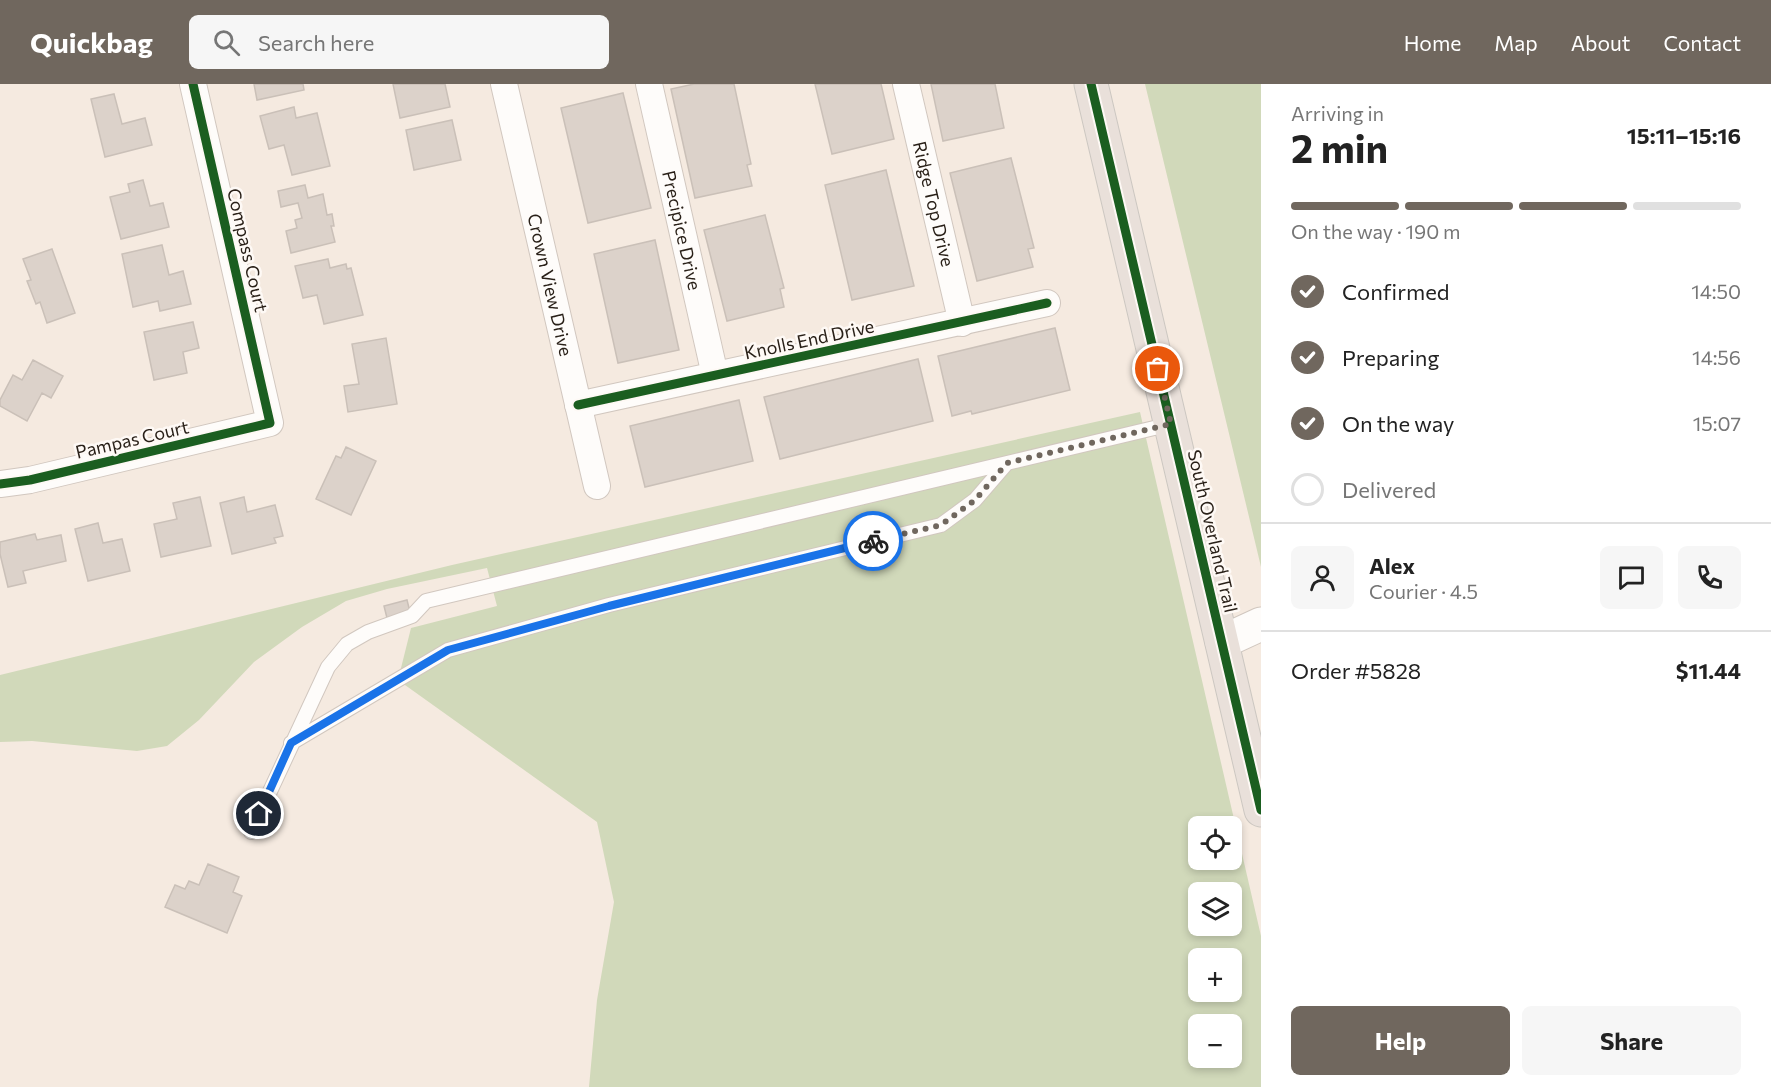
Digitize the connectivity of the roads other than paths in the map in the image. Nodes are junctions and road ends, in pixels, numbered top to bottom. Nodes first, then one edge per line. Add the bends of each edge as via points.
1 (193, 84) edge
2 (504, 84) edge
3 (649, 84) edge
4 (906, 84) edge
5 (1091, 84) edge
6 (1047, 303) dead end
7 (962, 322) junction
8 (715, 375) junction
9 (578, 405) junction
10 (270, 423) joint
11 (1171, 424) junction
12 (1007, 463) junction
13 (0, 484) edge
14 (597, 486) dead end
15 (1261, 624) edge
16 (1222, 642) junction
17 (291, 743) junction
18 (1261, 810) edge
19 (251, 832) dead end

1 - 10 street, Compass Court
2 - 9 street, Crown View Drive
3 - 8 street, Precipice Drive
4 - 7 street, Ridge Top Drive
5 - 11 main road, South Overland Trail
6 - 7 street, Knolls End Drive
7 - 8 street, Knolls End Drive
8 - 9 street, Knolls End Drive
9 - 14 street, Crown View Drive
10 - 13 street, Pampas Court
11 - 12 lane
11 - 16 main road, South Overland Trail
12 - 17 lane via 975,500 941,525 621,603 448,650
12 - 17 lane via 426,601 412,616 347,644 328,667
15 - 16 street
16 - 18 main road, South Overland Trail
17 - 19 lane

